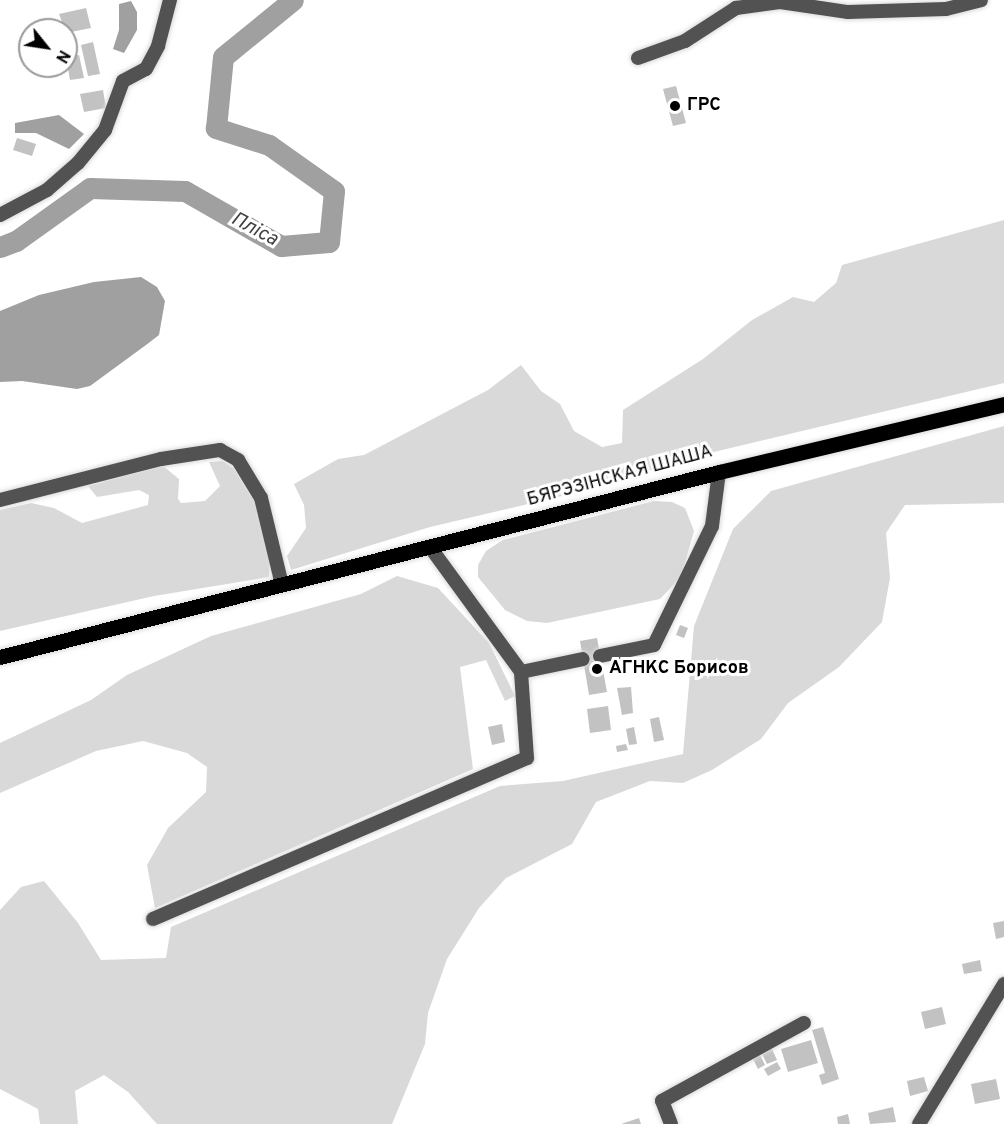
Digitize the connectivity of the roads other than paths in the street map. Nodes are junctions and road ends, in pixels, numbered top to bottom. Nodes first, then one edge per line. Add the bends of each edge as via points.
1 (170, 0) edge
2 (981, 0) edge
3 (638, 58) dead end
4 (0, 215) edge
5 (1004, 404) edge
6 (719, 472) junction
7 (0, 500) edge
8 (430, 547) junction
9 (282, 585) junction
10 (600, 656) dead end
11 (0, 657) edge
12 (583, 659) dead end
13 (521, 672) junction
14 (153, 919) dead end
15 (1004, 984) edge
16 (804, 1023) dead end
17 (671, 1124) edge
18 (919, 1124) edge

1 - 4 street via 158,46 146,69 123,81 105,130 78,163 46,190
2 - 3 street via 946,9 848,12 780,2 736,8 686,41
5 - 6 main road, БЯРЭЗІНСКАЯ ШАША
6 - 8 main road, БЯРЭЗІНСКАЯ ШАША
6 - 10 street via 712,526 654,645
7 - 9 street via 161,459 220,450 238,460 261,498
8 - 9 main road, БЯРЭЗІНСКАЯ ШАША
8 - 13 street
9 - 11 main road, БЯРЭЗІНСКАЯ ШАША
12 - 13 street
13 - 14 street via 527,758
15 - 18 street
16 - 17 street via 662,1101

